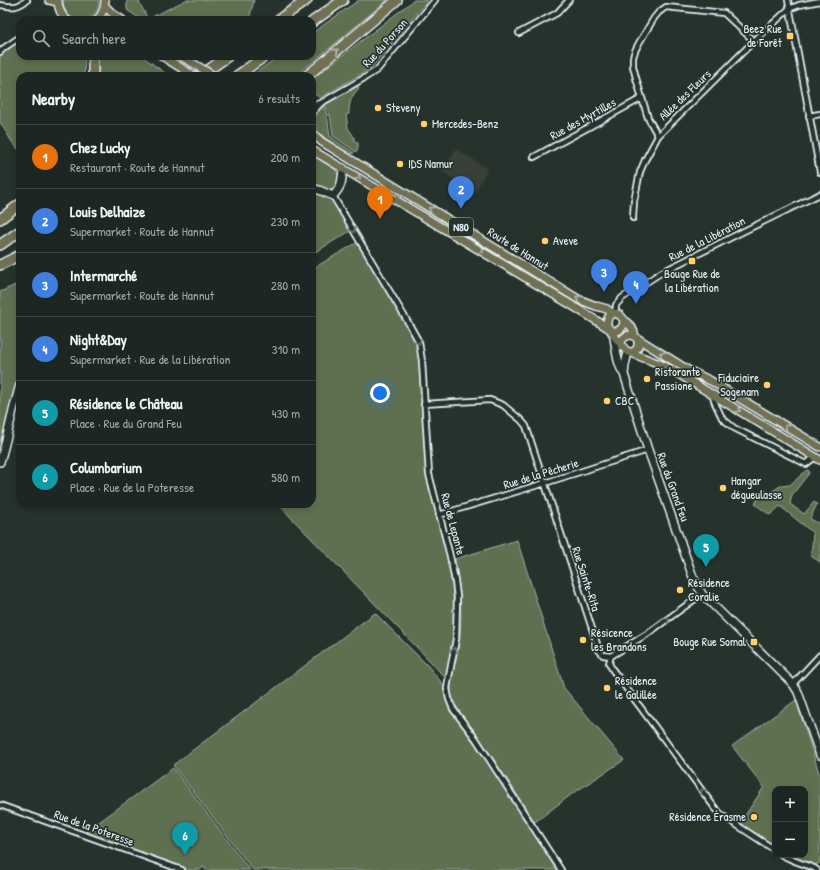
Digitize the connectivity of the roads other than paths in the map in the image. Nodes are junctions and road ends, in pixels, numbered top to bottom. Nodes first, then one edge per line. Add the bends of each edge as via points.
1 (27, 0) edge
2 (49, 0) edge
3 (307, 0) edge
4 (343, 0) edge
5 (397, 0) edge
6 (435, 0) edge
7 (569, 0) edge
8 (788, 0) edge
9 (58, 1) edge
10 (820, 1) edge
11 (105, 3) edge
12 (0, 5) edge
13 (789, 9) junction
14 (62, 16) edge
15 (100, 16) edge
16 (116, 16) edge
17 (284, 16) edge
18 (316, 19) edge
19 (518, 33) dead end
20 (16, 40) edge
21 (754, 41) junction
22 (0, 52) edge
23 (93, 60) edge
24 (168, 60) edge
25 (188, 60) edge
26 (222, 60) edge
27 (259, 60) edge
28 (93, 72) edge
29 (188, 72) edge
30 (206, 72) edge
31 (207, 72) edge
32 (243, 72) edge
33 (312, 72) edge
34 (642, 98) junction
35 (321, 103) junction
36 (316, 104) edge
37 (316, 109) edge
38 (820, 114) edge
39 (809, 116) junction
40 (658, 136) junction
41 (316, 137) edge
42 (316, 152) edge
43 (534, 157) dead end
44 (342, 168) junction
45 (820, 172) edge
46 (316, 189) edge
47 (820, 194) edge
48 (333, 196) junction
49 (16, 207) edge
50 (633, 218) dead end
51 (0, 219) edge
52 (16, 234) edge
53 (0, 245) edge
54 (16, 257) edge
55 (0, 265) edge
56 (614, 314) junction
57 (624, 320) junction
58 (609, 329) junction
59 (614, 338) junction
60 (636, 338) junction
61 (621, 346) junction
62 (629, 352) junction
63 (617, 354) junction
64 (624, 374) junction
65 (712, 394) junction
66 (16, 398) edge
67 (424, 404) junction
68 (820, 447) edge
69 (648, 450) junction
70 (817, 458) edge
71 (0, 462) edge
72 (545, 483) junction
73 (439, 515) junction
74 (702, 594) junction
75 (820, 655) edge
76 (611, 656) junction
77 (793, 684) junction
78 (818, 743) edge
79 (820, 755) edge
80 (0, 805) edge
81 (772, 848) edge
82 (788, 858) edge
83 (182, 870) edge
84 (561, 870) edge
85 (817, 870) edge

1 - 12 street via 16,7
2 - 9 main road
3 - 17 highway
4 - 18 highway
33 -> 5 highway
6 - 35 street, Rue du Porson via 376,70
7 - 19 street via 557,13
8 - 13 street
9 - 14 main road
10 - 13 street
11 - 15 main road
11 - 16 main road
13 - 21 street, Allée des Fleurs
13 - 39 street
20 - 22 street
21 - 34 street via 724,13 666,7 654,18 633,57
21 - 40 street, Allée des Fleurs
23 - 28 highway
24 - 29 main road
25 - 31 main road, bridge
26 - 30 highway
27 - 32 highway
34 - 40 street via 648,118
34 - 43 street, Rue des Myrtilles
35 - 36 street, Rue du Porson
35 - 37 street, Rue du Porson
38 - 39 street
39 - 45 street
40 - 50 street, Allée des Fleurs via 640,172
56 -> 41 main road, Route de Hannut / N80 via 608,309 578,299
42 - 44 main road, Route de Hannut / N80
44 - 48 street via 342,182
44 -> 58 main road, Route de Hannut / N80
46 - 48 street
47 - 56 street, Rue de la Libération via 662,272 622,298 616,305
48 -> 67 street, Rue de Lepante via 419,342
49 - 51 highway
52 - 53 highway
54 - 55 highway
56 - 57 main road, Route de Hannut / N80 via 620,315
56 - 58 main road via 606,321
57 - 58 main road via 621,329
57 - 60 main road, Route de Hannut / N80 via 634,331
58 - 59 main road
59 - 61 main road
59 - 63 street, Rue du Grand Feu
60 - 61 main road via 632,335 626,336 621,341
60 - 62 main road via 638,348
68 -> 60 main road, Route de Hannut / N80
61 - 62 main road
61 - 63 street
62 - 64 street, Rue du Grand Feu
62 - 65 main road via 662,364
63 - 64 street, Rue du Grand Feu
64 - 69 street, Rue du Grand Feu
65 -> 70 main road
65 - 70 street via 722,418 734,428 806,464
66 - 71 street
67 - 72 street, Rue Sainte-Rita via 490,400 503,405 526,426
67 - 73 street, Rue de Lepante via 429,474
69 - 72 street, Rue de la Pêcherie
69 - 74 street, Rue du Grand Feu via 693,577
72 - 73 street, Rue de la Pêcherie
72 - 76 street, Rue Sainte-Rita via 598,650 603,655
84 -> 73 street, Rue de Lepante via 476,739 453,709 449,699 447,689 456,639 457,597
76 -> 74 street via 648,634
74 - 77 street, Rue du Grand Feu
75 - 77 street
81 -> 76 street via 715,808 612,669 609,663
77 - 78 street, Rue du Grand Feu
78 - 79 street, Rue du Grand Feu
80 - 83 street, Rue de la Poteresse
82 - 85 street

